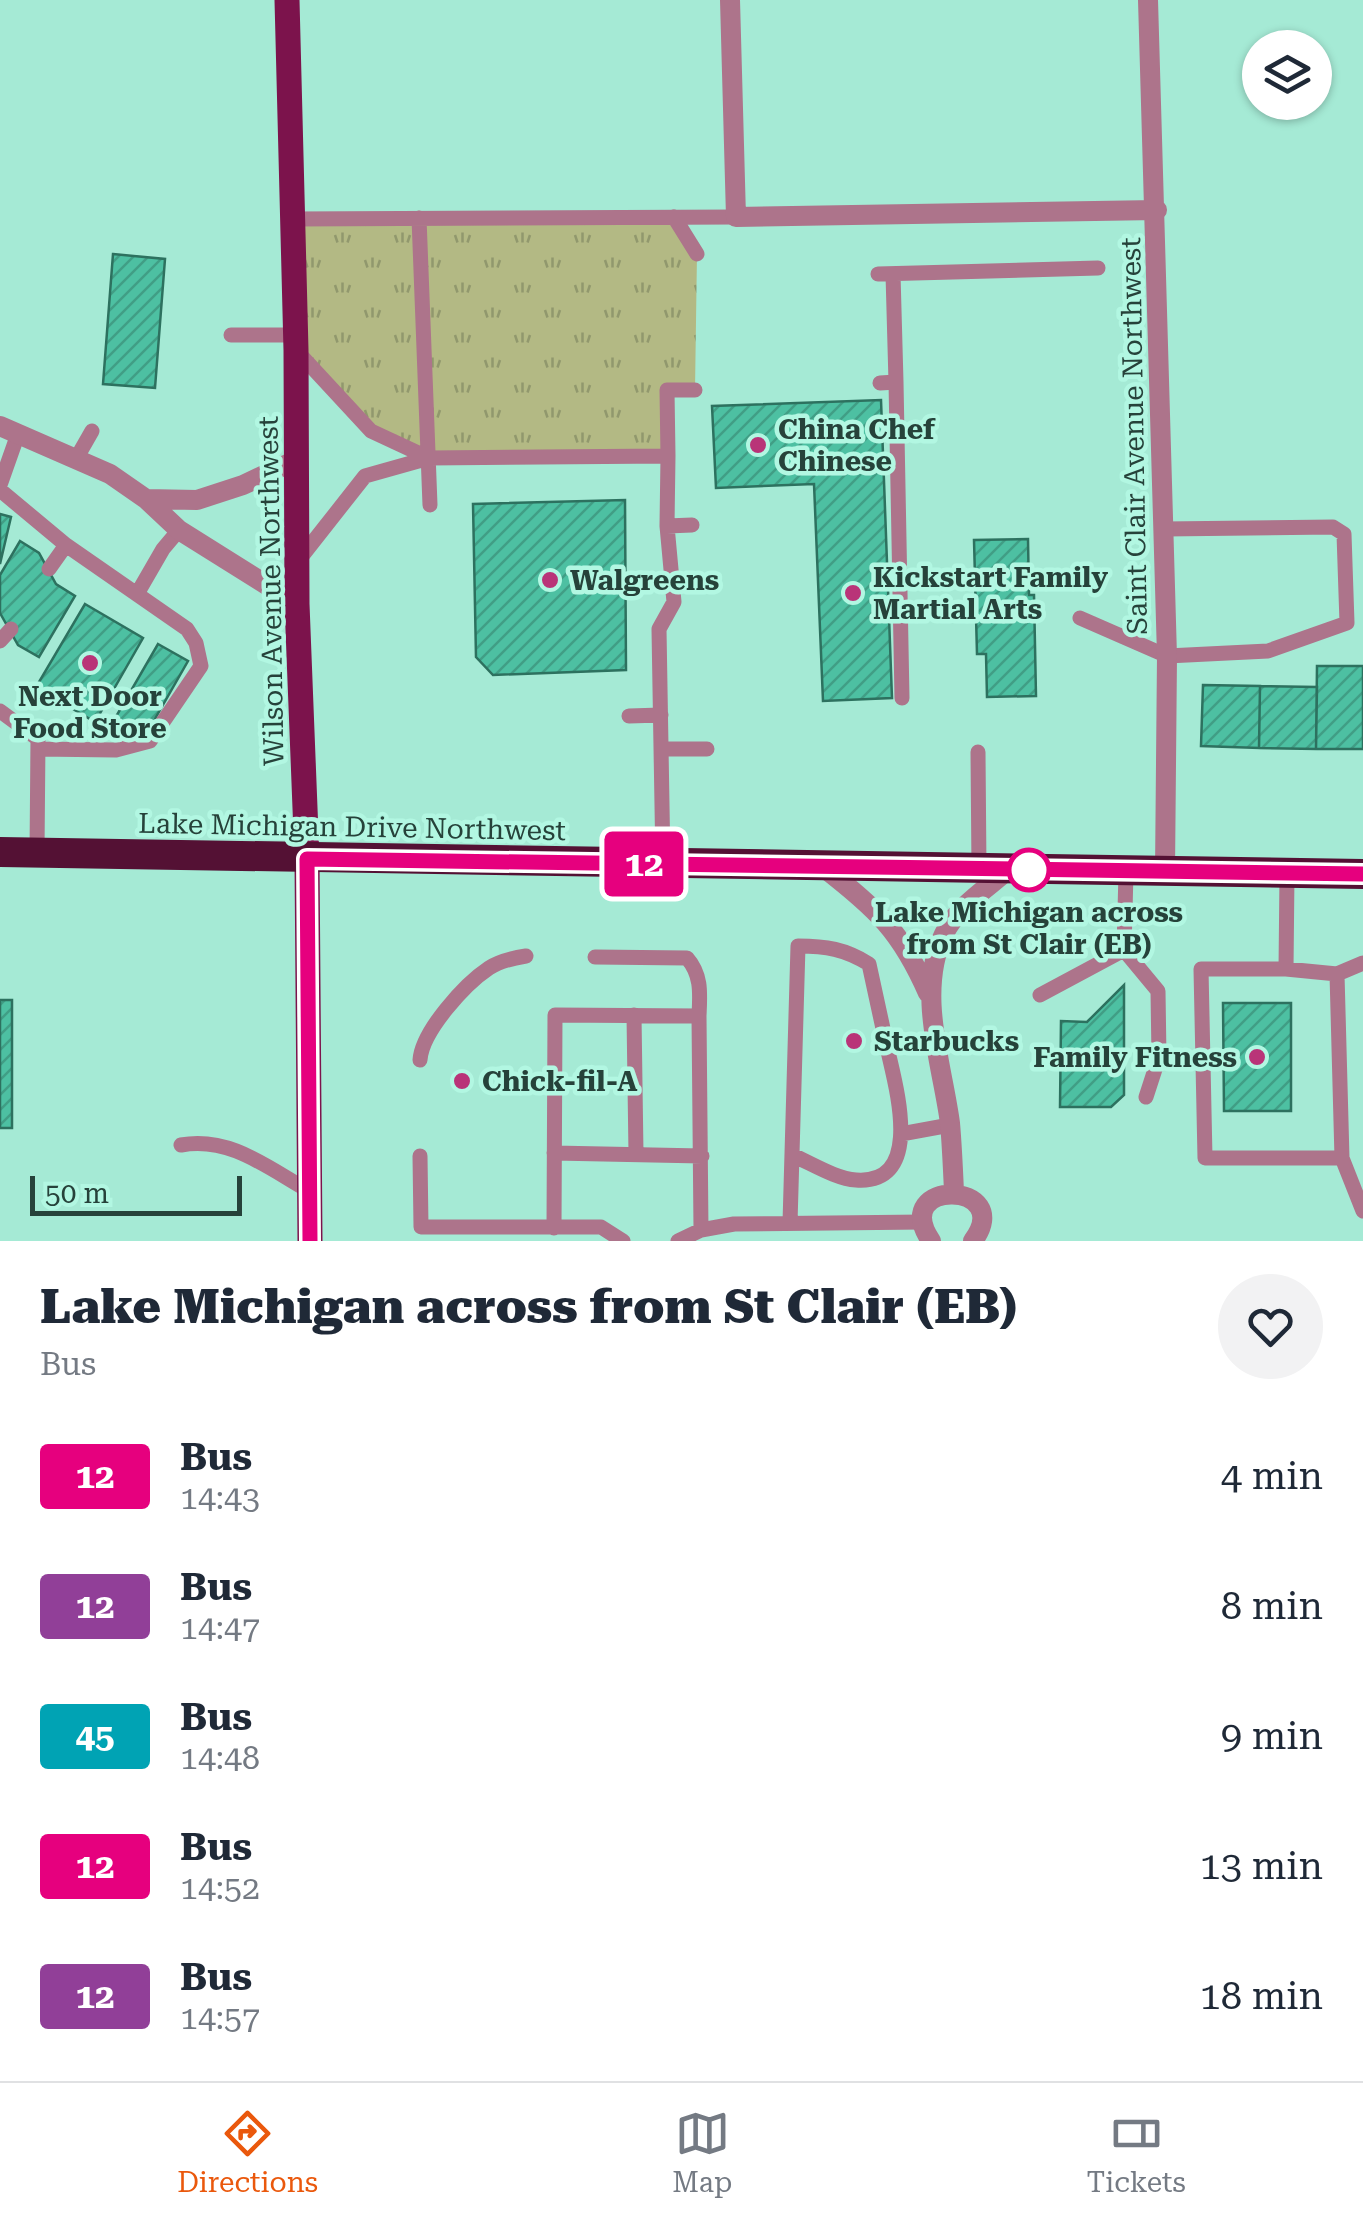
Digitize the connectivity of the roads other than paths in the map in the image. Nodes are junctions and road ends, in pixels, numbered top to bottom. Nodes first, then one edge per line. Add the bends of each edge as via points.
1 (287, 0) edge
2 (730, 0) edge
3 (1148, 0) edge
4 (1157, 210) junction
5 (674, 217) junction
6 (736, 217) junction
7 (419, 218) junction
8 (293, 219) junction
9 (697, 254) dead end
10 (1098, 268) dead end
11 (231, 335) dead end
12 (296, 342) junction
13 (695, 390) dead end
14 (9, 430) edge
15 (92, 431) dead end
16 (668, 456) junction
17 (429, 458) junction
18 (76, 459) junction
19 (296, 460) junction
20 (0, 488) edge
21 (146, 499) junction
22 (430, 505) dead end
23 (692, 525) dead end
24 (667, 526) junction
25 (1164, 529) junction
26 (179, 530) junction
27 (66, 545) junction
28 (298, 561) junction
29 (49, 569) dead end
30 (136, 594) junction
31 (297, 604) junction
32 (1080, 618) dead end
33 (1167, 656) junction
34 (902, 698) dead end
35 (0, 711) edge
36 (660, 715) junction
37 (628, 716) dead end
38 (38, 748) junction
39 (707, 748) dead end
40 (661, 749) junction
41 (978, 752) dead end
42 (0, 852) edge
43 (37, 853) junction
44 (307, 859) junction
45 (662, 864) junction
46 (822, 867) junction
47 (994, 869) junction
48 (1126, 872) junction
49 (1165, 872) junction
50 (1287, 874) junction
51 (1363, 874) edge
52 (1124, 950) junction
53 (526, 956) dead end
54 (595, 957) dead end
55 (1363, 964) edge
56 (1286, 969) junction
57 (1338, 974) junction
58 (1040, 995) dead end
59 (932, 1001) junction
60 (634, 1015) junction
61 (700, 1016) junction
62 (420, 1060) dead end
63 (1146, 1096) dead end
64 (950, 1124) junction
65 (901, 1134) junction
66 (181, 1145) dead end
67 (554, 1153) junction
68 (636, 1154) junction
69 (792, 1155) junction
70 (420, 1156) dead end
71 (702, 1156) junction
72 (1342, 1158) junction
73 (309, 1191) junction
74 (954, 1192) junction
75 (1363, 1211) edge
76 (790, 1224) junction
77 (554, 1228) junction
78 (701, 1230) junction
79 (927, 1232) edge
80 (310, 1241) edge
81 (623, 1241) edge
82 (678, 1241) edge
83 (974, 1241) edge

1 - 8 main road, Wilson Avenue Northwest
2 - 6 street
3 - 4 street, Saint Clair Avenue Northwest
4 - 6 street
4 - 25 street, Saint Clair Avenue Northwest
5 - 6 lane
5 - 7 lane
5 - 9 lane
7 - 8 lane
7 - 17 lane
8 - 12 main road, Wilson Avenue Northwest
10 - 34 lane via 885,274
11 - 12 lane
12 - 17 lane via 370,431
12 - 19 main road, Wilson Avenue Northwest
13 - 16 lane via 667,390
14 - 18 street
14 - 20 lane
15 - 18 lane
16 - 17 lane
16 - 24 lane
17 - 22 lane
17 - 28 lane via 365,476
18 - 21 street
19 - 21 street via 198,500
19 - 28 main road, Wilson Avenue Northwest
20 - 27 lane
21 - 26 street
23 - 24 lane
24 - 36 lane via 674,602 660,629
25 - 33 street, Saint Clair Avenue Northwest
25 - 33 lane via 1333,527 1344,534 1347,622 1268,651
26 - 30 lane
26 - 31 street
27 - 29 lane
27 - 30 lane
28 - 31 main road, Wilson Avenue Northwest
30 - 38 lane via 186,629 201,666 150,740 116,750
31 - 44 main road, Wilson Avenue Northwest
32 - 33 lane
33 - 49 street, Saint Clair Avenue Northwest
35 - 38 lane via 38,739
36 - 37 lane
36 - 40 lane
38 - 43 lane
39 - 40 lane
40 - 45 lane
41 - 47 lane
42 - 43 highway, Lake Michigan Drive Northwest
43 - 44 highway, Lake Michigan Drive Northwest
44 - 45 highway, Lake Michigan Drive Northwest
44 - 73 main road, Wilson Avenue Northwest
45 - 46 highway, Lake Michigan Drive Northwest
46 - 47 highway, Lake Michigan Drive Northwest
46 - 59 street via 893,928
47 - 48 highway, Lake Michigan Drive Northwest
47 - 59 street via 944,935
48 - 49 highway, Lake Michigan Drive Northwest
48 - 52 lane
49 - 50 highway, Lake Michigan Drive Northwest
50 - 51 highway, Lake Michigan Drive Northwest
50 - 56 lane
52 - 58 lane
52 - 63 lane via 1158,990 1160,1057
53 - 62 lane via 489,968 471,984 427,1033
54 - 61 lane via 687,958 700,984
55 - 57 lane
56 - 57 lane
56 - 72 lane via 1201,969 1205,1158
57 - 72 lane
59 - 64 street
60 - 61 lane
60 - 67 lane via 555,1015
60 - 68 lane
61 - 71 lane
64 - 65 lane
64 - 74 street
65 - 69 lane via 891,1167 875,1179 853,1180
65 - 69 lane via 869,964 826,946 798,946
66 - 73 lane via 232,1148
67 - 68 lane
67 - 77 lane
68 - 71 lane
69 - 76 lane
70 - 77 lane via 420,1227
71 - 78 lane
72 - 75 lane
73 - 80 main road, Wilson Avenue Northwest
74 - 79 street via 928,1204
74 - 83 street via 978,1206 981,1225
76 - 78 lane
76 - 79 lane
77 - 81 lane via 601,1227
78 - 82 lane

